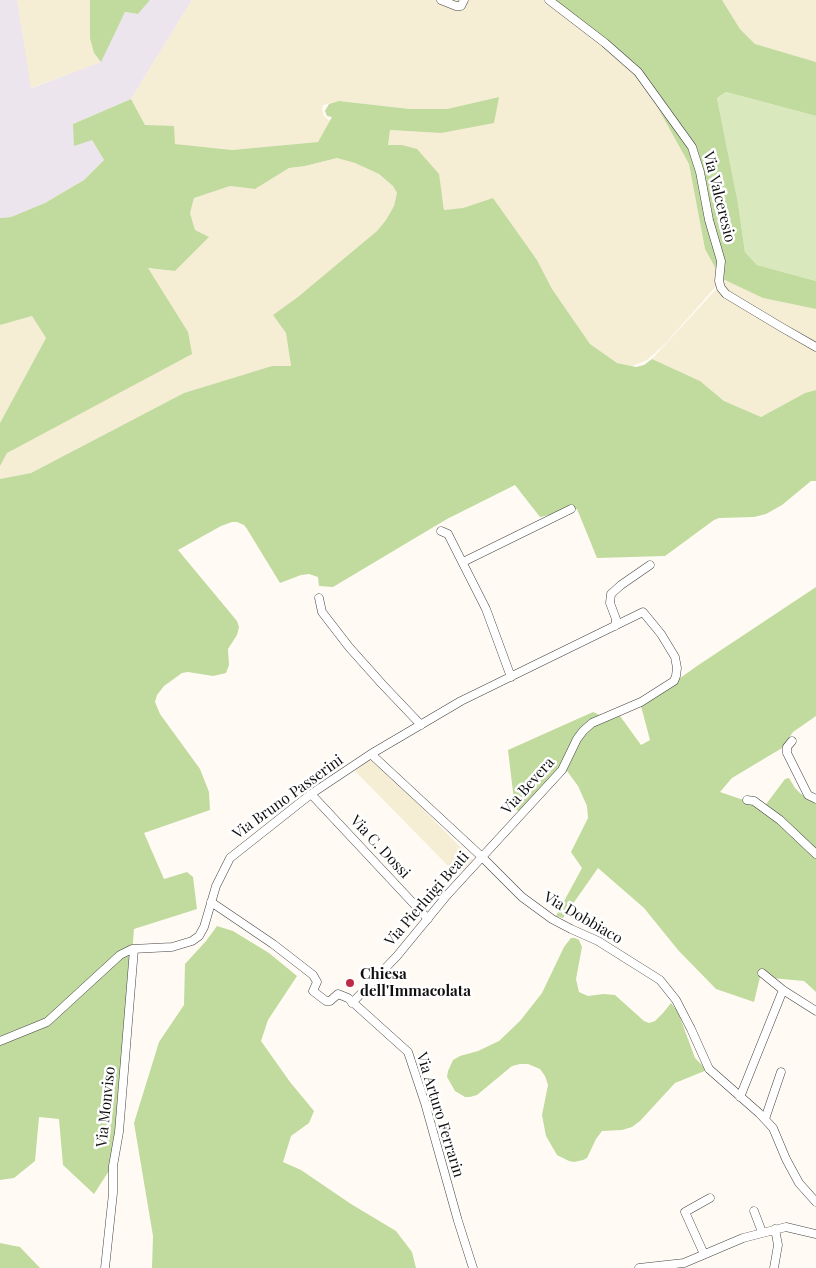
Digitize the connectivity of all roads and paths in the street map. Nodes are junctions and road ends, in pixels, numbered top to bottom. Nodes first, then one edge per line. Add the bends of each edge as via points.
1 (441, 0) edge
2 (464, 0) edge
3 (549, 0) edge
4 (816, 346) edge
5 (571, 509) dead end
6 (441, 531) dead end
7 (463, 562) junction
8 (650, 565) dead end
9 (319, 598) dead end
10 (644, 612) joint
11 (615, 626) junction
12 (511, 677) junction
13 (421, 725) junction
14 (792, 741) dead end
15 (371, 754) junction
16 (311, 794) junction
17 (816, 799) edge
18 (747, 800) dead end
19 (816, 854) edge
20 (482, 857) junction
21 (211, 902) junction
22 (428, 919) junction
23 (134, 949) junction
24 (762, 973) dead end
25 (783, 990) junction
26 (352, 1003) junction
27 (816, 1011) edge
28 (0, 1041) edge
29 (781, 1072) dead end
30 (740, 1097) junction
31 (765, 1119) junction
32 (710, 1198) dead end
33 (816, 1202) edge
34 (754, 1211) dead end
35 (775, 1229) junction
36 (762, 1232) junction
37 (816, 1234) edge
38 (704, 1254) junction
39 (105, 1268) edge
40 (473, 1268) edge
41 (639, 1268) edge
42 (774, 1268) edge

1 - 2 street via 456,6 461,6
3 - 4 street, Via Valceresio via 638,72 692,147 721,261 720,288 781,328
5 - 7 street
6 - 7 street via 448,534
7 - 12 street via 486,609
8 - 11 street via 611,594
9 - 13 street via 322,612 349,646
10 - 11 street, Via Bruno Passerini
10 - 20 street, Via Bevera via 675,657 674,681 642,702 592,723 583,731 562,770
11 - 12 street, Via Bruno Passerini
12 - 13 street, Via Bruno Passerini
13 - 15 street, Via Bruno Passerini
14 - 17 street via 787,752 808,795
15 - 16 street, Via Bruno Passerini
15 - 20 street, Via Dobbiaco
16 - 21 street, Via Bruno Passerini via 230,858
16 - 22 street, Via C. Dossi
18 - 19 street via 754,801 780,820
20 - 22 street, Via Pierluigi Beati
20 - 30 street, Via Dobbiaco via 522,897 552,919 598,941 660,980 676,1000 708,1069
21 - 23 street, Via Bruno Passerini via 204,927 192,941 172,947
21 - 26 street, Via Arturo Ferrarin via 313,975 317,982 313,990 326,1001 338,994
22 - 26 street, Via Pierluigi Beati
23 - 28 street, Via Bruno Passerini via 120,955 47,1022
23 - 39 street, Via Monviso
24 - 25 street
25 - 27 street
25 - 30 street
26 - 40 street, Via Arturo Ferrarin via 408,1052
29 - 31 street
30 - 31 street, Via Dobbiaco
31 - 33 street, Via Dobbiaco via 774,1128 799,1183
32 - 38 street via 685,1212
34 - 36 street
35 - 36 street
35 - 37 street via 786,1227
35 - 42 street via 778,1245
36 - 38 street
38 - 41 street via 684,1263

